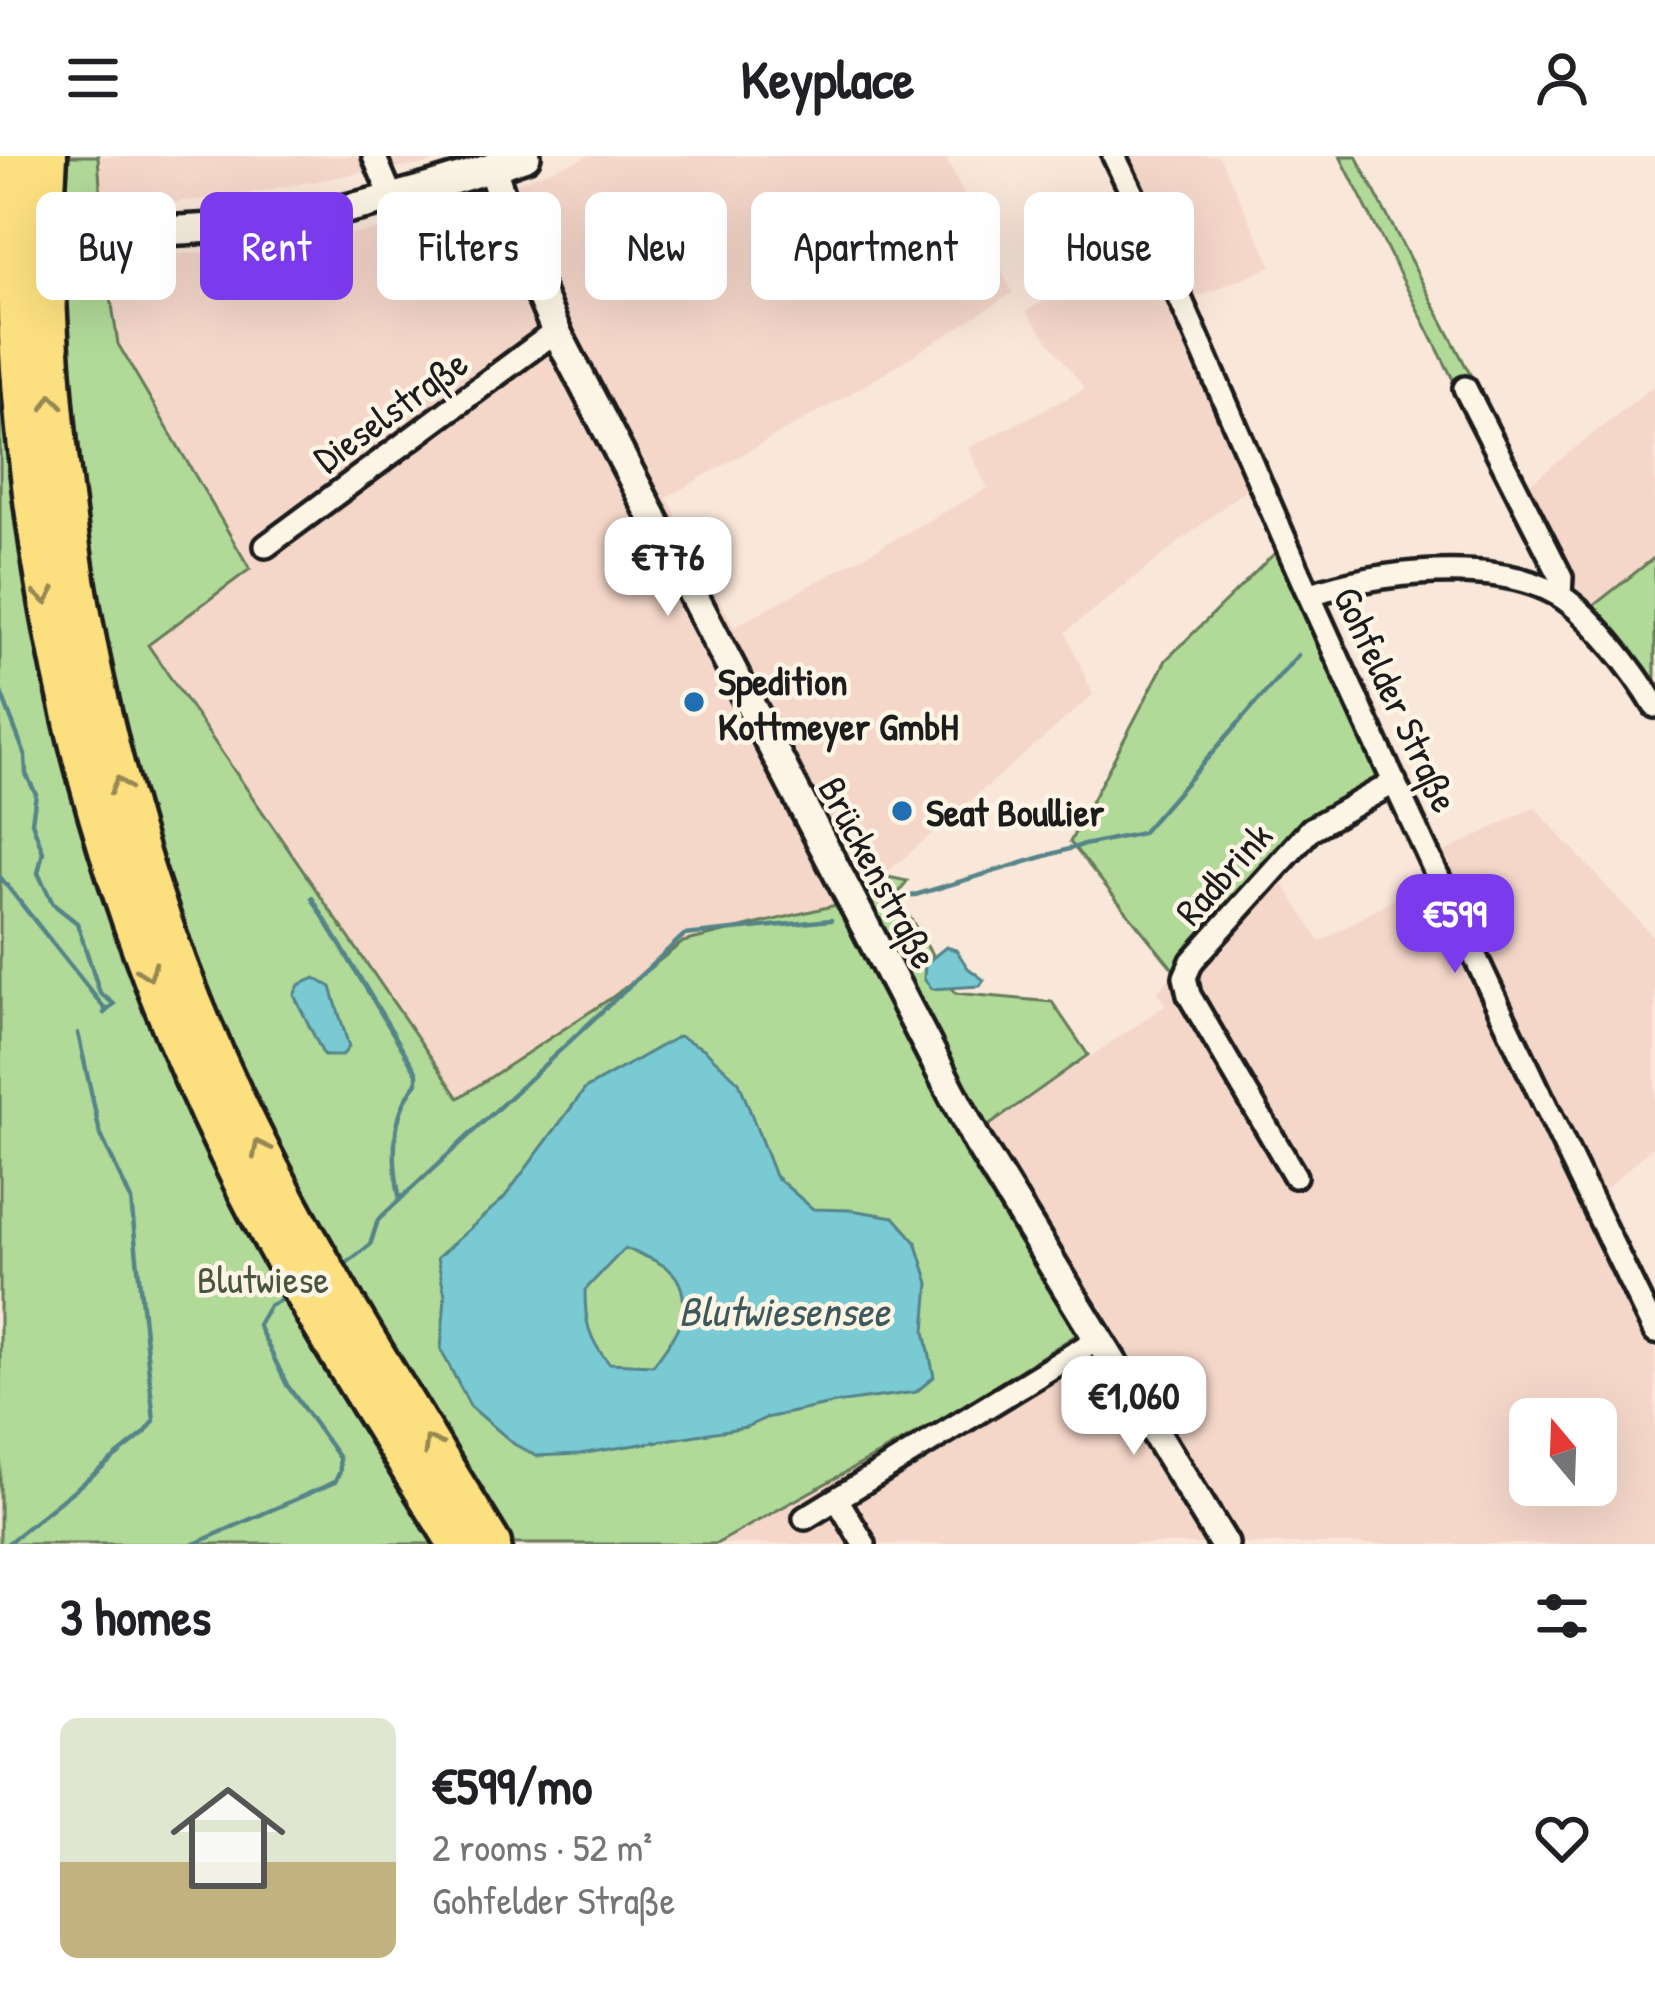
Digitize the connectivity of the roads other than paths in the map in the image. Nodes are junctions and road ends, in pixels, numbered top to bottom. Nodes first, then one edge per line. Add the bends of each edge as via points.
1 (374, 156) edge
2 (526, 156) edge
3 (1114, 156) edge
4 (493, 168) junction
5 (32, 173) edge
6 (389, 192) edge
7 (412, 192) edge
8 (377, 201) edge
9 (0, 230) edge
10 (556, 331) junction
11 (1465, 388) dead end
12 (266, 546) dead end
13 (1309, 595) junction
14 (1561, 596) junction
15 (1655, 706) edge
16 (1395, 782) junction
17 (1295, 1175) dead end
18 (327, 1301) junction
19 (1655, 1332) edge
20 (1098, 1339) junction
21 (837, 1499) junction
22 (805, 1518) dead end
23 (457, 1544) edge
24 (492, 1544) edge
25 (864, 1544) edge
26 (1224, 1544) edge

1 - 6 street
2 - 4 main road
3 - 13 street, Gohfelder Straße
4 - 7 main road
4 - 10 main road, Brückenstraße
5 - 18 highway, bridge via 22,424 72,729 157,995 229,1156
8 - 9 main road via 168,230
10 - 12 street, Dieselstraße
10 - 20 main road, Brückenstraße via 957,1105
11 - 14 street via 1561,577
13 - 14 street via 1466,571 1528,581
13 - 16 street, Gohfelder Straße
14 - 15 street via 1611,644
16 - 17 street, Radbrink via 1311,829 1185,977
16 - 19 street, Gohfelder Straße
18 - 23 highway
24 -> 18 highway
20 - 21 street
20 - 26 main road, Brückenstraße
21 - 22 street
21 - 25 street

